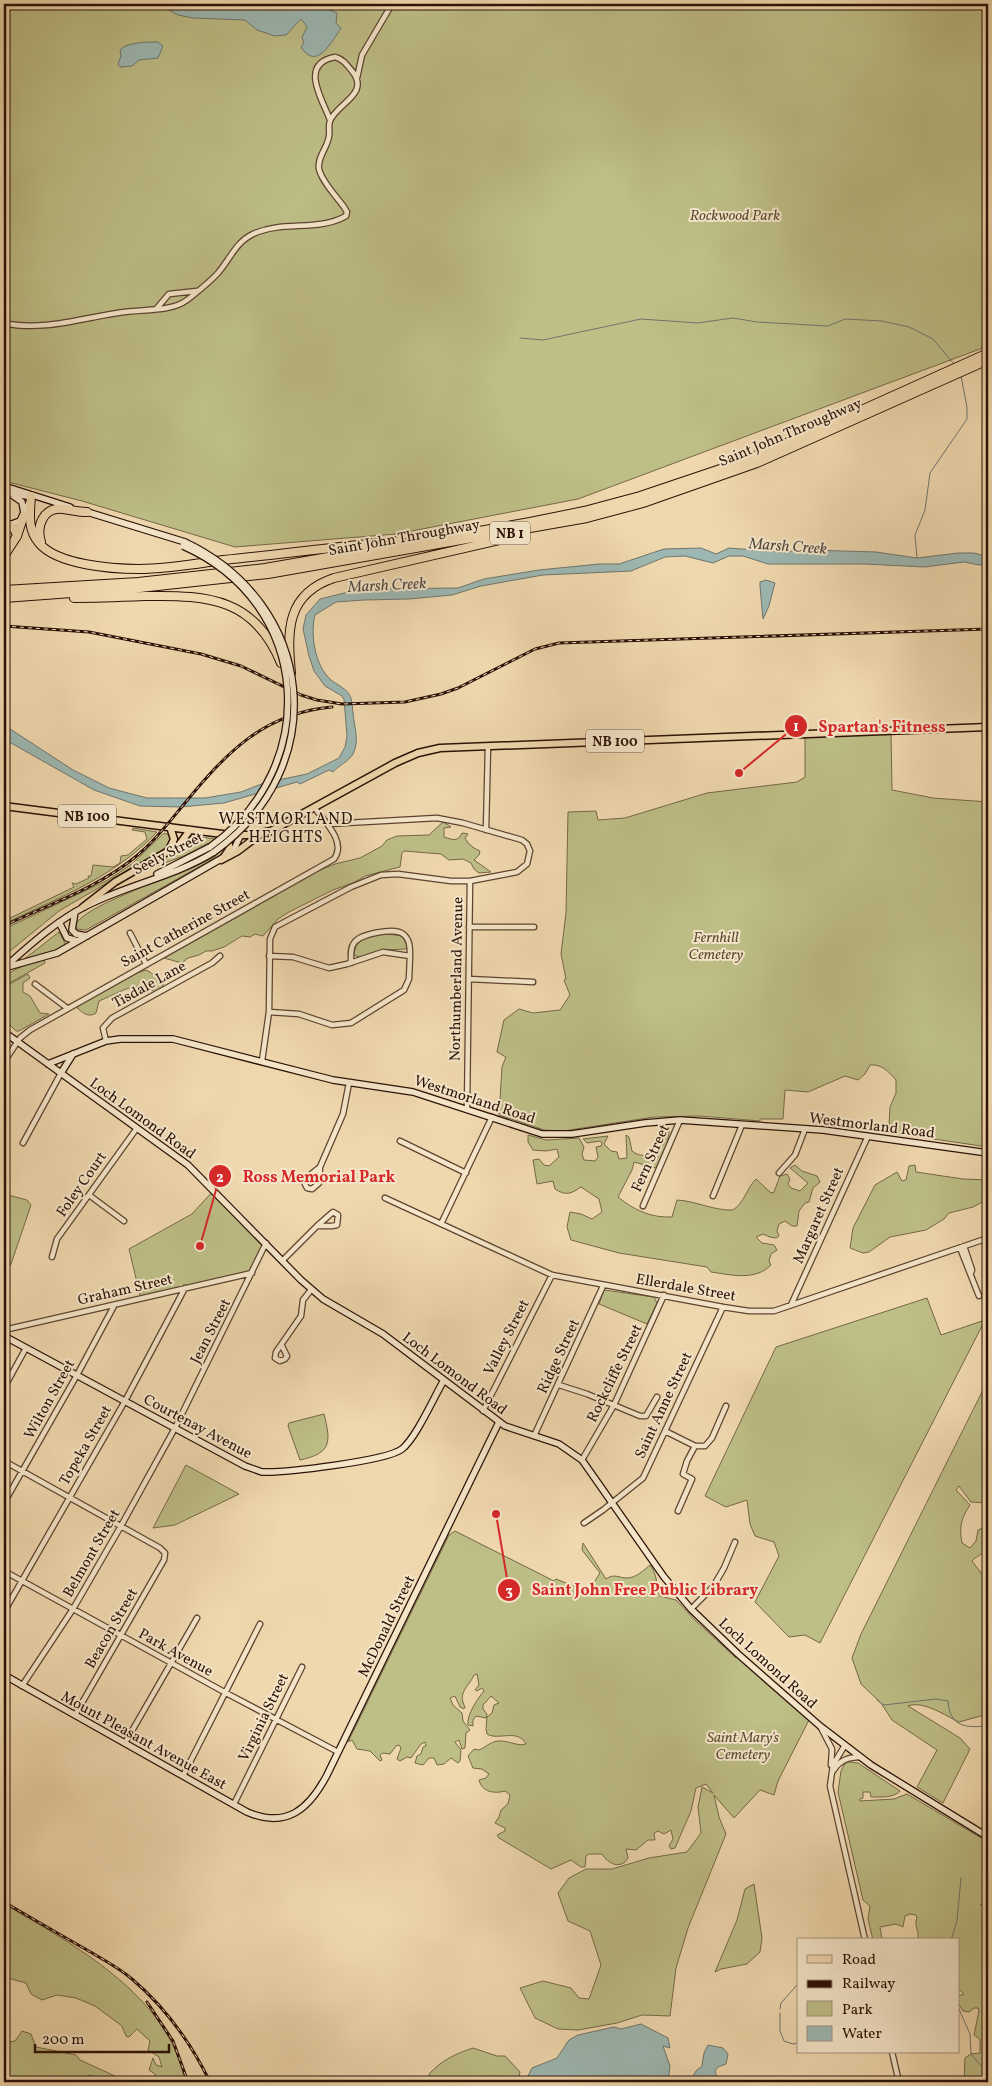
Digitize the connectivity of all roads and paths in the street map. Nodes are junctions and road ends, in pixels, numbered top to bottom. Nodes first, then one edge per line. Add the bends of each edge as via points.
1 (392, 4) edge
2 (357, 78) junction
3 (330, 120) junction
4 (197, 291) junction
5 (157, 308) junction
6 (4, 323) edge
7 (988, 353) edge
8 (988, 360) edge
9 (4, 486) edge
10 (4, 493) edge
11 (12, 495) junction
12 (31, 496) junction
13 (87, 512) junction
14 (24, 516) junction
15 (587, 518) junction
16 (6, 525) edge
17 (17, 536) junction
18 (442, 537) junction
19 (46, 550) junction
20 (4, 556) edge
21 (4, 590) edge
22 (4, 598) edge
23 (288, 674) junction
24 (988, 727) edge
25 (488, 746) junction
26 (4, 806) edge
27 (314, 808) junction
28 (328, 824) junction
29 (170, 827) junction
30 (190, 830) junction
31 (486, 830) junction
32 (219, 833) junction
33 (262, 833) junction
34 (240, 836) junction
35 (164, 854) junction
36 (221, 860) junction
37 (470, 881) junction
38 (83, 907) junction
39 (74, 912) junction
40 (59, 922) junction
41 (470, 927) junction
42 (534, 927) dead end
43 (130, 933) dead end
44 (87, 936) junction
45 (78, 941) junction
46 (220, 956) dead end
47 (269, 956) junction
48 (410, 956) junction
49 (351, 963) junction
50 (146, 964) junction
51 (4, 968) edge
52 (469, 979) junction
53 (533, 982) dead end
54 (35, 984) dead end
55 (67, 1008) junction
56 (269, 1012) junction
57 (4, 1032) edge
58 (106, 1041) junction
59 (18, 1042) junction
60 (74, 1053) junction
61 (262, 1061) junction
62 (4, 1062) edge
63 (66, 1063) junction
64 (48, 1064) junction
65 (60, 1073) junction
66 (74, 1083) junction
67 (349, 1083) junction
68 (467, 1108) junction
69 (492, 1117) junction
70 (680, 1120) junction
71 (742, 1125) junction
72 (136, 1128) junction
73 (805, 1129) junction
74 (868, 1136) junction
75 (400, 1141) dead end
76 (23, 1143) dead end
77 (988, 1153) edge
78 (320, 1168) junction
79 (466, 1173) junction
80 (780, 1173) dead end
81 (89, 1195) junction
82 (713, 1196) dead end
83 (385, 1198) dead end
84 (643, 1206) dead end
85 (124, 1221) dead end
86 (441, 1224) junction
87 (317, 1226) junction
88 (988, 1238) edge
89 (266, 1243) junction
90 (962, 1247) junction
91 (52, 1257) dead end
92 (283, 1260) junction
93 (252, 1273) junction
94 (552, 1275) junction
95 (603, 1286) junction
96 (185, 1288) junction
97 (311, 1290) junction
98 (664, 1295) junction
99 (979, 1296) dead end
100 (791, 1305) junction
101 (114, 1306) junction
102 (723, 1307) junction
103 (4, 1330) edge
104 (4, 1336) edge
105 (282, 1346) dead end
106 (26, 1348) junction
107 (77, 1376) junction
108 (444, 1380) junction
109 (559, 1385) junction
110 (4, 1388) edge
111 (657, 1397) dead end
112 (125, 1401) junction
113 (614, 1405) junction
114 (726, 1406) dead end
115 (483, 1411) junction
116 (499, 1422) junction
117 (175, 1428) junction
118 (665, 1431) junction
119 (534, 1436) junction
120 (695, 1446) junction
121 (582, 1460) junction
122 (4, 1461) edge
123 (22, 1471) junction
124 (70, 1498) junction
125 (4, 1503) edge
126 (612, 1503) junction
127 (678, 1511) dead end
128 (584, 1523) dead end
129 (121, 1526) junction
130 (735, 1542) dead end
131 (4, 1571) edge
132 (22, 1581) junction
133 (73, 1609) junction
134 (691, 1609) junction
135 (4, 1612) edge
136 (197, 1618) dead end
137 (260, 1624) dead end
138 (121, 1635) junction
139 (171, 1663) junction
140 (302, 1668) dead end
141 (4, 1675) edge
142 (22, 1686) junction
143 (226, 1694) junction
144 (75, 1715) junction
145 (275, 1720) junction
146 (820, 1726) junction
147 (125, 1743) junction
148 (845, 1745) junction
149 (338, 1752) junction
150 (861, 1757) junction
151 (831, 1774) junction
152 (183, 1776) junction
153 (234, 1804) junction
154 (275, 1818) joint
155 (988, 1837) edge
156 (865, 1938) edge
157 (892, 2054) edge
158 (899, 2082) edge

1 - 2 street via 362,55
2 - 3 street via 353,94
2 - 3 street via 337,58 327,60 317,70 315,84
3 - 4 street via 329,138 319,168 347,212 346,216 322,224 277,227 254,234 240,243 217,275
4 - 5 street via 182,304
4 - 5 street via 169,294
5 - 6 street via 62,322
7 - 18 highway, Saint John Throughway / NB 1 via 806,435 689,481 584,510
8 - 15 highway, Saint John Throughway / NB 1 via 757,463 642,503
9 - 12 street, Seely Street
10 - 11 street, Seely Street
11 - 12 street, Seely Street
11 - 14 street via 22,502
12 - 13 street, Seely Street
12 - 14 street
12 - 19 highway via 30,525 33,535
13 - 19 highway via 62,509 46,514 39,526 39,534
13 - 23 street, Seely Street, bridge via 184,544 220,567 253,599 272,629
14 - 16 street via 20,521
14 - 17 highway
15 - 22 highway, Saint John Throughway / NB 1 via 235,578 114,591
15 - 23 highway, bridge via 334,578 316,586 294,613 289,630
16 - 17 highway via 15,530
17 - 20 highway
18 - 19 highway via 141,569 76,562
18 - 21 highway, Saint John Throughway / NB 1 via 220,574
22 - 23 highway, bridge via 174,596 219,601 245,615 264,633
23 - 38 street, Seely Street, bridge via 288,720 279,758 258,800 239,824 192,865
24 - 25 main road, NB 100
25 - 27 main road, NB 100 via 447,747 418,753 395,762
25 - 31 street
26 - 29 main road, NB 100
27 - 28 street
27 - 33 main road, NB 100
28 - 31 street via 437,818
28 - 50 street, Saint Catherine Street via 339,850 334,859
29 - 30 main road, NB 100
29 - 35 main road via 174,842
30 - 32 main road, NB 100
30 - 35 main road via 179,845
31 - 37 street via 524,841 529,846 527,863 513,874
32 - 34 main road, NB 100
32 - 36 main road via 230,848
33 - 34 main road, NB 100
33 - 36 main road
34 - 36 street via 236,848
35 - 38 main road via 115,882
36 - 44 street
37 - 41 street, Northumberland Avenue
37 - 47 street via 441,881 392,874 371,878 275,927 270,935
38 - 39 street, Seely Street
39 - 40 street, Seely Street
39 - 44 street via 72,930
40 - 45 street via 67,938
40 - 51 street, Seely Street
41 - 42 street
41 - 52 street, Northumberland Avenue
43 - 50 street
44 - 45 street
45 - 51 street via 40,959
46 - 58 street, Tisdale Lane via 114,1017 103,1028
47 - 49 street via 291,957 328,968
47 - 56 street
48 - 49 street via 383,952
48 - 49 street via 406,937 392,931 357,939 352,947
48 - 56 street via 410,979 404,990 351,1023 332,1025 302,1015
50 - 55 street, Saint Catherine Street
52 - 53 street
52 - 68 street, Northumberland Avenue
54 - 55 street
55 - 59 street, Saint Catherine Street via 26,1033
56 - 61 street
57 - 59 street, Loch Lomond Road
58 - 60 street, Westmorland Road
58 - 61 street, Westmorland Road via 173,1039
59 - 62 street, Saint Catherine Street
59 - 64 street, Loch Lomond Road
60 - 63 street
60 - 64 street, Westmorland Road
61 - 67 street, Westmorland Road
63 - 65 street
63 - 66 street via 66,1070
64 - 65 street, Loch Lomond Road
65 - 66 street, Loch Lomond Road
65 - 76 street
66 - 72 street, Loch Lomond Road
67 - 68 street, Westmorland Road via 400,1089
67 - 78 street via 343,1114
68 - 69 street, Westmorland Road
69 - 70 street, Westmorland Road via 542,1134 572,1134 645,1122
69 - 79 street
70 - 71 street, Westmorland Road
70 - 84 street, Fern Street
71 - 73 street, Westmorland Road
71 - 82 street
72 - 81 street, Foley Court
72 - 89 street, Loch Lomond Road via 196,1172
73 - 74 street, Westmorland Road
73 - 80 street via 796,1155
74 - 77 street, Westmorland Road
74 - 100 street, Margaret Street
75 - 79 street
78 - 78 street via 306,1178 307,1188 312,1189 318,1183
79 - 86 street
81 - 85 street
81 - 91 street, Foley Court via 57,1239
83 - 86 street, Ellerdale Street
86 - 94 street, Ellerdale Street
87 - 87 street via 333,1212 338,1215 335,1226
87 - 92 street
88 - 90 street, Ellerdale Street
89 - 92 street, Loch Lomond Road
89 - 93 street, Jean Street
90 - 99 street via 968,1272
90 - 100 street, Ellerdale Street
92 - 97 street, Loch Lomond Road
93 - 96 street, Graham Street
93 - 117 street, Jean Street
94 - 95 street, Ellerdale Street
94 - 115 street, Valley Street
95 - 98 street, Ellerdale Street
95 - 109 street, Ridge Street
96 - 101 street, Graham Street
96 - 112 street, Topeka Street
97 - 105 street via 303,1300 301,1316
97 - 108 street, Loch Lomond Road via 383,1334
98 - 102 street, Ellerdale Street
98 - 113 street, Rockcliffe Street
100 - 102 street, Ellerdale Street via 774,1311
101 - 103 street, Graham Street
101 - 107 street, Wilton Street
102 - 118 street, Saint Anne Street
104 - 106 street, Courtenay Avenue
106 - 107 street, Courtenay Avenue
106 - 110 street
107 - 112 street, Courtenay Avenue
107 - 123 street, Wilton Street
108 - 115 street, Loch Lomond Road
108 - 117 street, Courtenay Avenue via 406,1446 377,1459 262,1472
109 - 113 street
109 - 119 street, Ridge Street
111 - 113 street via 646,1416
112 - 117 street, Courtenay Avenue
112 - 124 street, Topeka Street
113 - 121 street, Rockcliffe Street
114 - 120 street via 706,1446
115 - 116 street, Loch Lomond Road
116 - 119 street, Loch Lomond Road
116 - 149 street, McDonald Street
117 - 129 street, Belmont Street
118 - 120 street
118 - 126 street, Saint Anne Street via 644,1478
119 - 121 street, Loch Lomond Road via 559,1444
120 - 127 street via 683,1474 692,1479
121 - 126 street, Loch Lomond Road
122 - 123 street
123 - 124 street
123 - 125 street, Wilton Street
124 - 129 street
124 - 132 street, Topeka Street
126 - 128 street, Saint Anne Street
126 - 134 street, Loch Lomond Road via 664,1577
129 - 133 street, Belmont Street
129 - 138 street, Beacon Street via 165,1553
130 - 134 street via 713,1587
131 - 132 street, Park Avenue
132 - 133 street, Park Avenue
132 - 135 street, Topeka Street
133 - 138 street, Park Avenue
133 - 142 street, Belmont Street
134 - 146 street, Loch Lomond Road
136 - 139 street
137 - 143 street
138 - 139 street, Park Avenue
138 - 144 street, Beacon Street
139 - 143 street, Park Avenue
139 - 147 street
140 - 145 street, Virginia Street
141 - 142 street, Mount Pleasant Avenue East
142 - 144 street, Mount Pleasant Avenue East
143 - 145 street, Park Avenue
143 - 152 street
144 - 147 street, Mount Pleasant Avenue East
145 - 149 street, Park Avenue
145 - 153 street, Virginia Street
146 - 148 street, Loch Lomond Road
146 - 151 street via 832,1749
147 - 152 street, Mount Pleasant Avenue East
148 - 150 street, Loch Lomond Road
148 - 151 street
149 - 154 street, McDonald Street via 313,1800 296,1813
150 - 151 street via 842,1761
150 - 155 street, Loch Lomond Road
151 - 156 street via 832,1798
152 - 153 street, Mount Pleasant Avenue East
153 - 154 street, Mount Pleasant Avenue East via 262,1818
157 - 158 street

